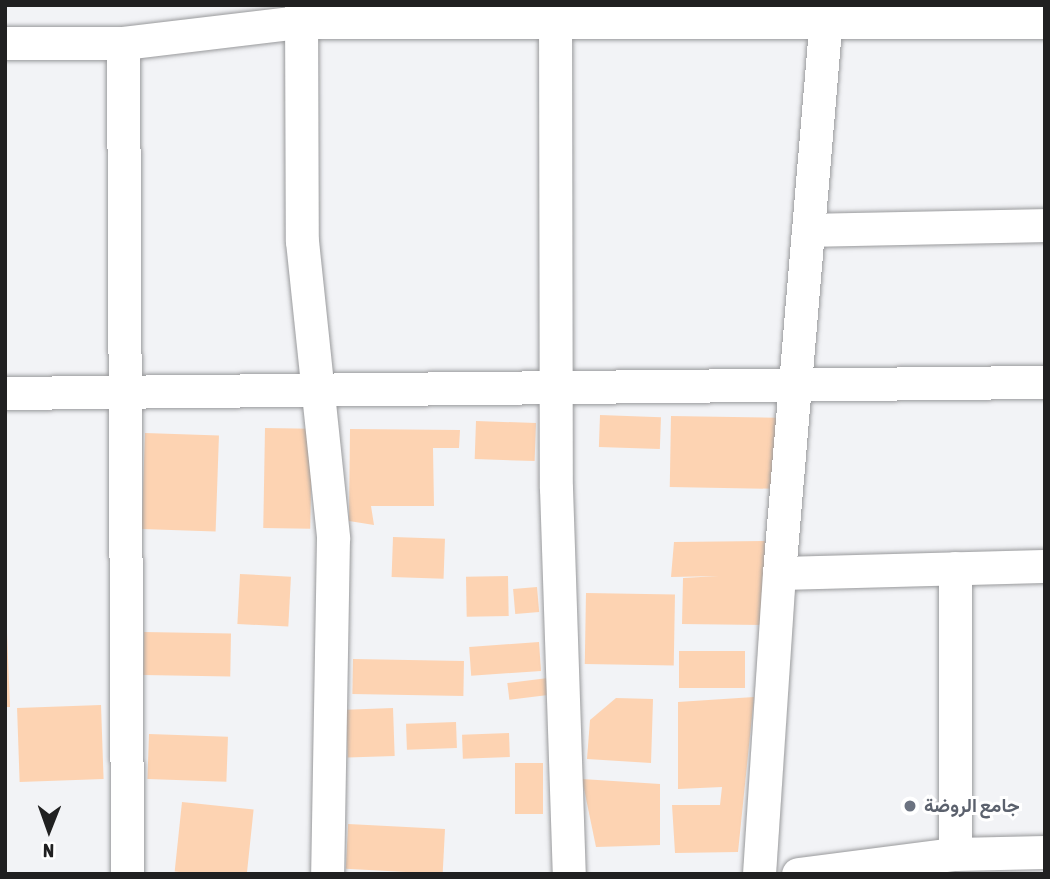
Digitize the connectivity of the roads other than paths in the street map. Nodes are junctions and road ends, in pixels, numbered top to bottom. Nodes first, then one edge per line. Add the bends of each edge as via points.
1 (300, 14) edge
2 (554, 14) edge
3 (827, 14) edge
4 (1045, 22) edge
5 (5, 43) edge
6 (122, 43) junction
7 (1045, 225) edge
8 (809, 230) junction
9 (1045, 382) edge
10 (795, 386) junction
11 (556, 387) junction
12 (318, 389) junction
13 (123, 391) junction
14 (5, 393) edge
15 (1045, 566) edge
16 (954, 568) junction
17 (779, 573) junction
18 (1045, 852) edge
19 (955, 853) junction
20 (127, 874) edge
21 (327, 874) edge
22 (569, 874) edge
23 (759, 874) edge
24 (798, 874) edge

1 - 2 street
1 - 6 street
1 - 12 street via 302,241
2 - 3 street
2 - 11 street
3 - 4 street
3 - 8 street
5 - 6 street
6 - 13 street
7 - 8 street
8 - 10 street
9 - 10 street
10 - 11 street
10 - 17 street
11 - 12 street
11 - 22 street
12 - 13 street
12 - 21 street via 333,538
13 - 14 street
13 - 20 street
15 - 16 street
16 - 17 street
16 - 19 street
17 - 23 street
18 - 19 street
19 - 24 street

